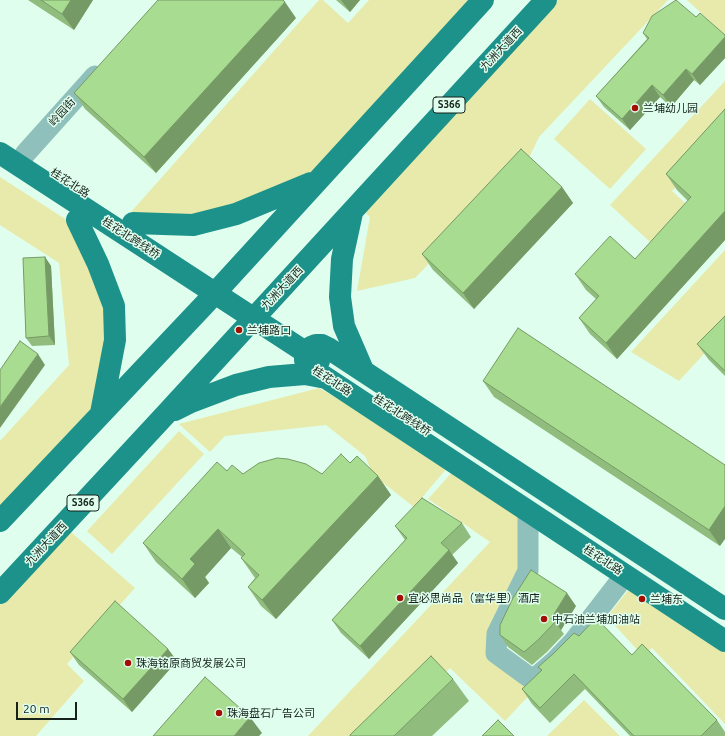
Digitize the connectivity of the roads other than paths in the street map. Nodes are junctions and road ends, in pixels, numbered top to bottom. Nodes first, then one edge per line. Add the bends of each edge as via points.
1 (483, 0) edge
2 (546, 0) edge
3 (107, 63) edge
4 (0, 138) edge
5 (0, 153) edge
6 (24, 154) junction
7 (0, 170) edge
8 (318, 180) junction
9 (353, 211) junction
10 (77, 220) junction
11 (133, 223) junction
12 (363, 370) junction
13 (327, 378) junction
14 (102, 413) junction
15 (166, 414) junction
16 (528, 511) junction
17 (0, 521) edge
18 (625, 575) junction
19 (0, 592) edge
20 (684, 597) junction
21 (725, 610) edge
22 (721, 638) edge

1 - 8 main road
2 - 9 main road, 九洲大道西 / S366
3 - 6 lane, 岭园街
4 - 6 main road, 桂花北路
5 - 20 main road, 桂花北跨线桥
6 - 11 main road, 桂花北路
7 - 10 main road, 桂花北路
8 - 11 main road via 236,214 194,225
8 - 14 main road
9 - 12 main road via 342,259 340,297 344,326
9 - 15 main road, 九洲大道西 / S366
10 - 11 main road, 桂花北路 via 132,255 142,250 145,244 141,232
10 - 14 main road via 114,306 116,340
12 - 13 main road, 桂花北路 via 322,345 311,347 305,356 308,366
12 - 21 main road, 桂花北路
13 - 15 main road via 305,374 264,378 228,388
13 - 16 main road, 桂花北路
14 - 17 main road
15 - 19 main road, 九洲大道西 / S366
16 - 18 main road, 桂花北路
16 - 18 lane via 528,571 497,634 496,653 533,680 574,641
18 - 22 main road, 桂花北路
20 - 21 main road
20 - 22 main road

